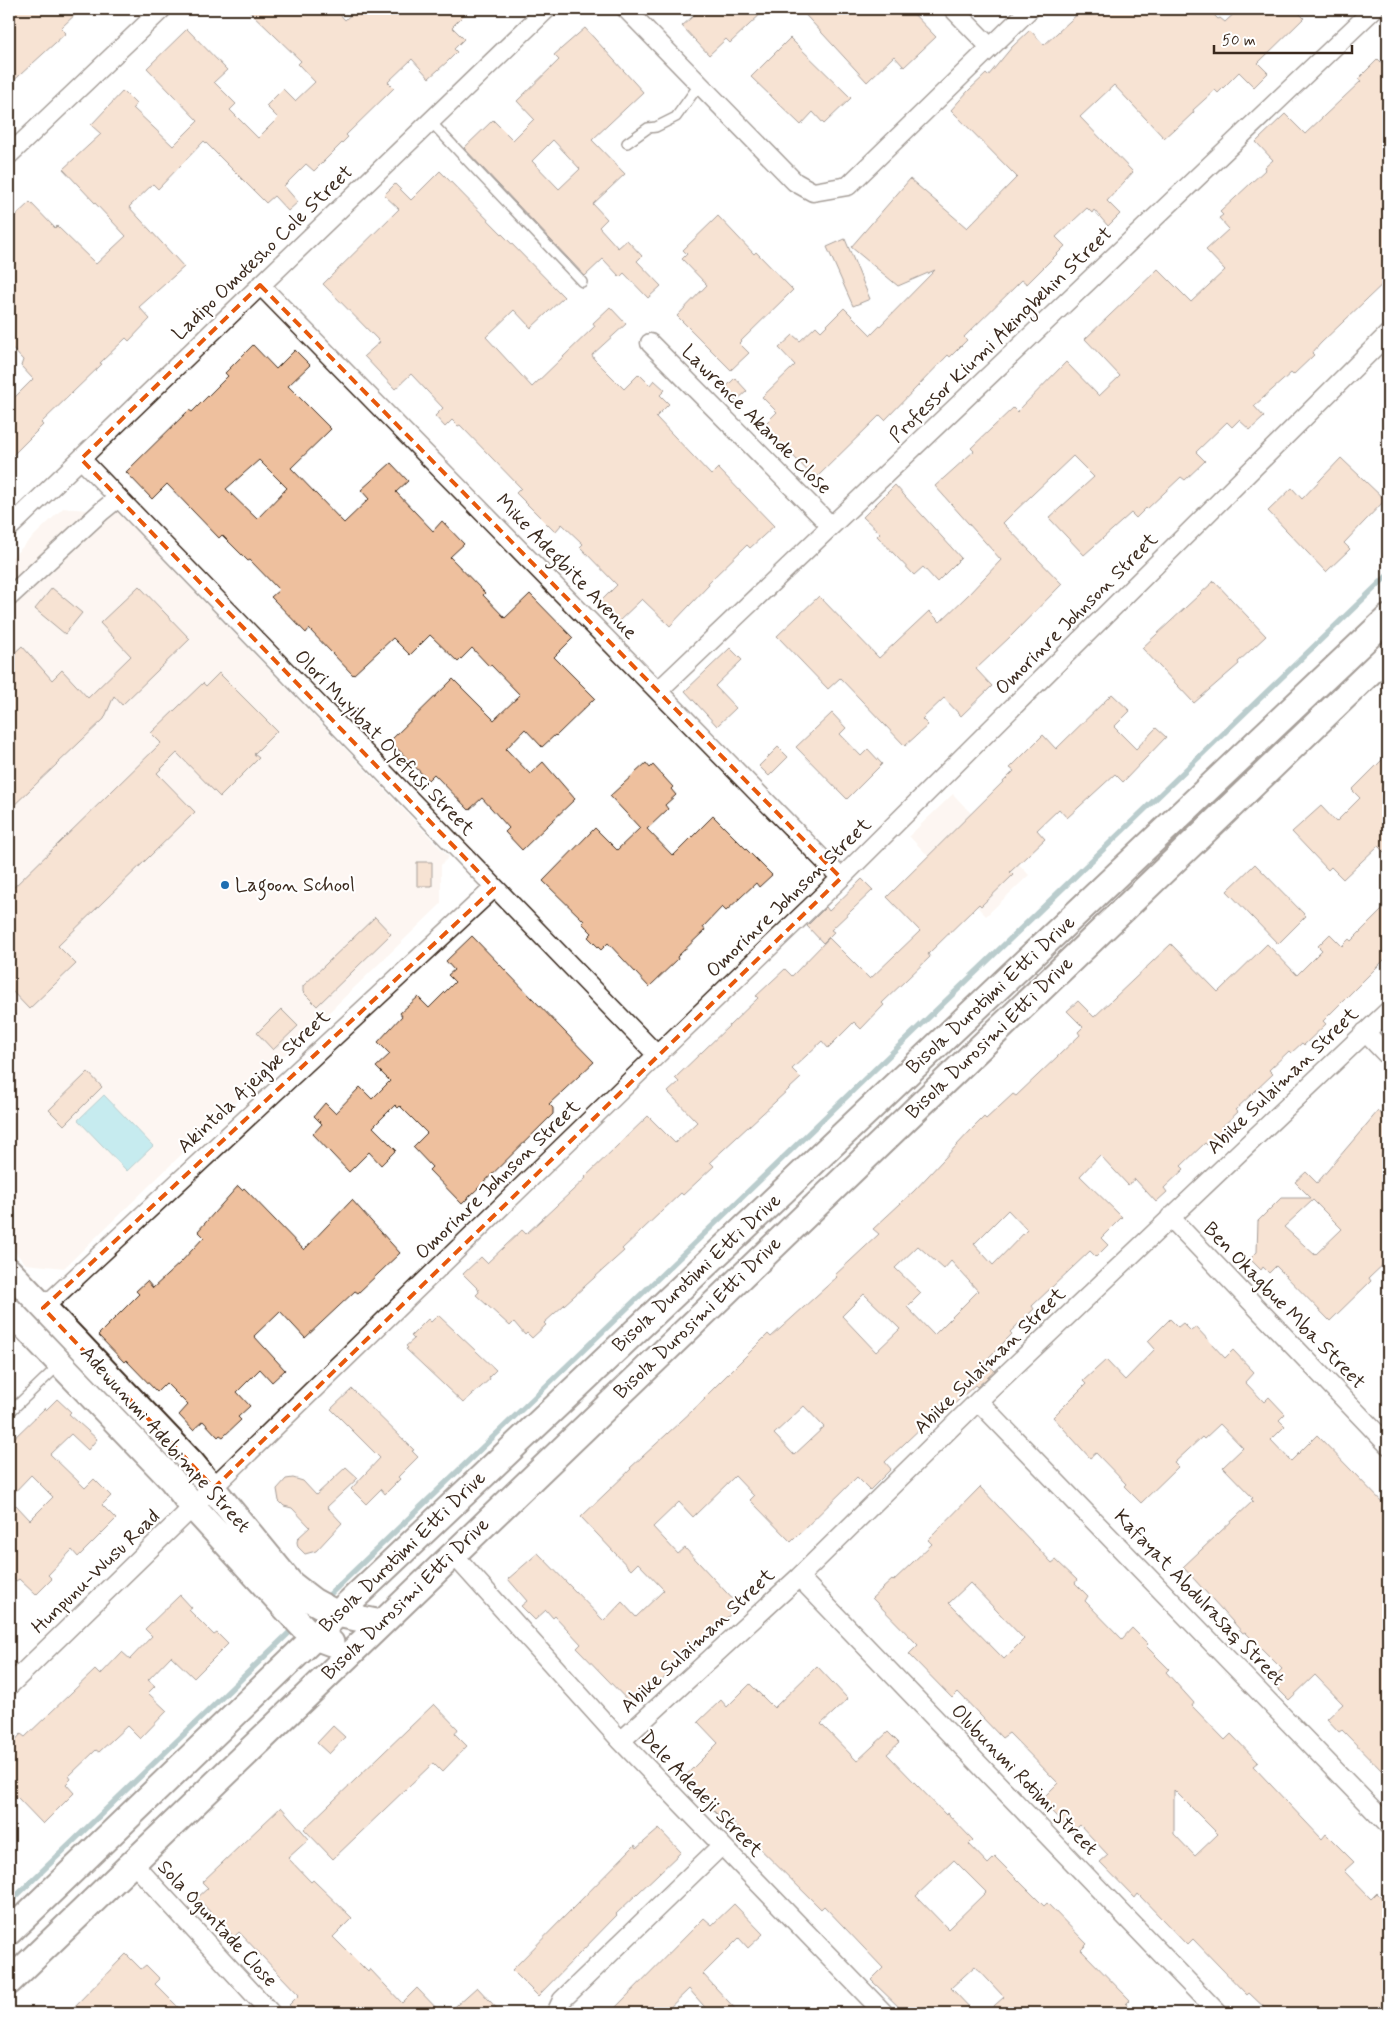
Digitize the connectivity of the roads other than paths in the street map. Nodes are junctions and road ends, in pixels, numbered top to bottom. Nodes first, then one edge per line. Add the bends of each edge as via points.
1 (162, 9) edge
2 (547, 9) edge
3 (626, 9) edge
4 (1030, 9) edge
5 (1374, 9) edge
6 (959, 11) edge
7 (990, 47) junction
8 (699, 85) junction
9 (430, 121) junction
10 (627, 143) dead end
11 (9, 155) edge
12 (582, 282) dead end
13 (260, 285) junction
14 (1388, 334) edge
15 (650, 343) dead end
16 (80, 459) junction
17 (118, 498) junction
18 (831, 526) junction
19 (9, 528) edge
20 (9, 597) edge
21 (1388, 618) edge
22 (1388, 655) edge
23 (658, 692) junction
24 (841, 878) junction
25 (494, 888) junction
26 (1388, 1011) edge
27 (1365, 1032) junction
28 (656, 1055) junction
29 (1388, 1056) edge
30 (1170, 1217) junction
31 (9, 1271) edge
32 (44, 1308) junction
33 (9, 1310) edge
34 (60, 1364) junction
35 (978, 1401) junction
36 (9, 1413) edge
37 (1388, 1445) edge
38 (214, 1488) junction
39 (193, 1507) junction
40 (453, 1554) junction
41 (799, 1577) junction
42 (325, 1607) junction
43 (381, 1623) junction
44 (304, 1627) junction
45 (353, 1650) junction
46 (9, 1686) edge
47 (621, 1742) junction
48 (1388, 1825) edge
49 (721, 1846) junction
50 (133, 1863) junction
51 (9, 1932) edge
52 (9, 1982) edge
53 (271, 2013) edge
54 (556, 2013) edge
55 (884, 2013) edge
56 (1218, 2013) edge

1 - 11 street
2 - 9 street, Ladipo Omotesho Cole Street
3 - 8 street
4 - 7 street
5 - 18 street, Professor Kiumi Akingbehin Street
6 - 7 street
7 - 8 street via 848,186 829,190 813,192 795,182
8 - 10 lane via 676,117 648,128
9 - 12 lane
9 - 13 street, Ladipo Omotesho Cole Street
13 - 16 street, Ladipo Omotesho Cole Street
13 - 23 street, Mike Adegbite Avenue
14 - 24 street, Omorinre Johnson Street
15 - 18 street, Lawrence Akande Close
16 - 17 street, Olori Muyibat Oyefusi Street
16 - 19 street, Ladipo Omotesho Cole Street
17 - 20 street
17 - 25 street, Olori Muyibat Oyefusi Street
18 - 23 street, Professor Kiumi Akingbehin Street
21 - 42 main road, Bisola Durotimi Etti Drive
22 - 40 main road, Bisola Durosimi Etti Drive
23 - 24 street, Mike Adegbite Avenue
24 - 28 street, Omorinre Johnson Street
25 - 28 street, Olori Muyibat Oyefusi Street
25 - 32 street, Akintola Ajeigbe Street
26 - 27 street, Abike Sulaiman Street
27 - 29 street
27 - 30 street, Abike Sulaiman Street
28 - 38 street, Omorinre Johnson Street
30 - 35 street, Abike Sulaiman Street
30 - 37 street, Ben Okagbue Mba Street
31 - 32 main road, Adewunmi Adebimpe Street
32 - 38 main road, Adewunmi Adebimpe Street
33 - 34 main road, Adewunmi Adebimpe Street
34 - 36 lane
34 - 39 main road, Adewunmi Adebimpe Street via 172,1480
35 - 41 street, Abike Sulaiman Street
35 - 48 street, Kafayat Abdulrasaq Street
38 - 39 street, Hunpunu-Wusu Road
38 - 42 main road, Adewunmi Adebimpe Street via 291,1584
39 - 44 main road, Adewunmi Adebimpe Street
39 - 46 street, Hunpunu-Wusu Road
40 - 43 main road, Bisola Durosimi Etti Drive
40 - 47 street, Dele Adedeji Street
41 - 47 street, Abike Sulaiman Street
41 - 56 street, Olubunmi Rotimi Street
42 - 43 main road, Adewunmi Adebimpe Street
42 - 44 main road, Bisola Durotimi Etti Drive
43 - 45 main road, Bisola Durosimi Etti Drive
44 - 45 main road, Adewunmi Adebimpe Street
44 - 51 main road, Bisola Durotimi Etti Drive
45 - 50 main road, Bisola Durosimi Etti Drive
47 - 49 street, Dele Adedeji Street
49 - 54 street via 562,2000
49 - 55 street, Dele Adedeji Street
50 - 52 main road, Bisola Durosimi Etti Drive
50 - 53 street, Sola Oguntade Close

